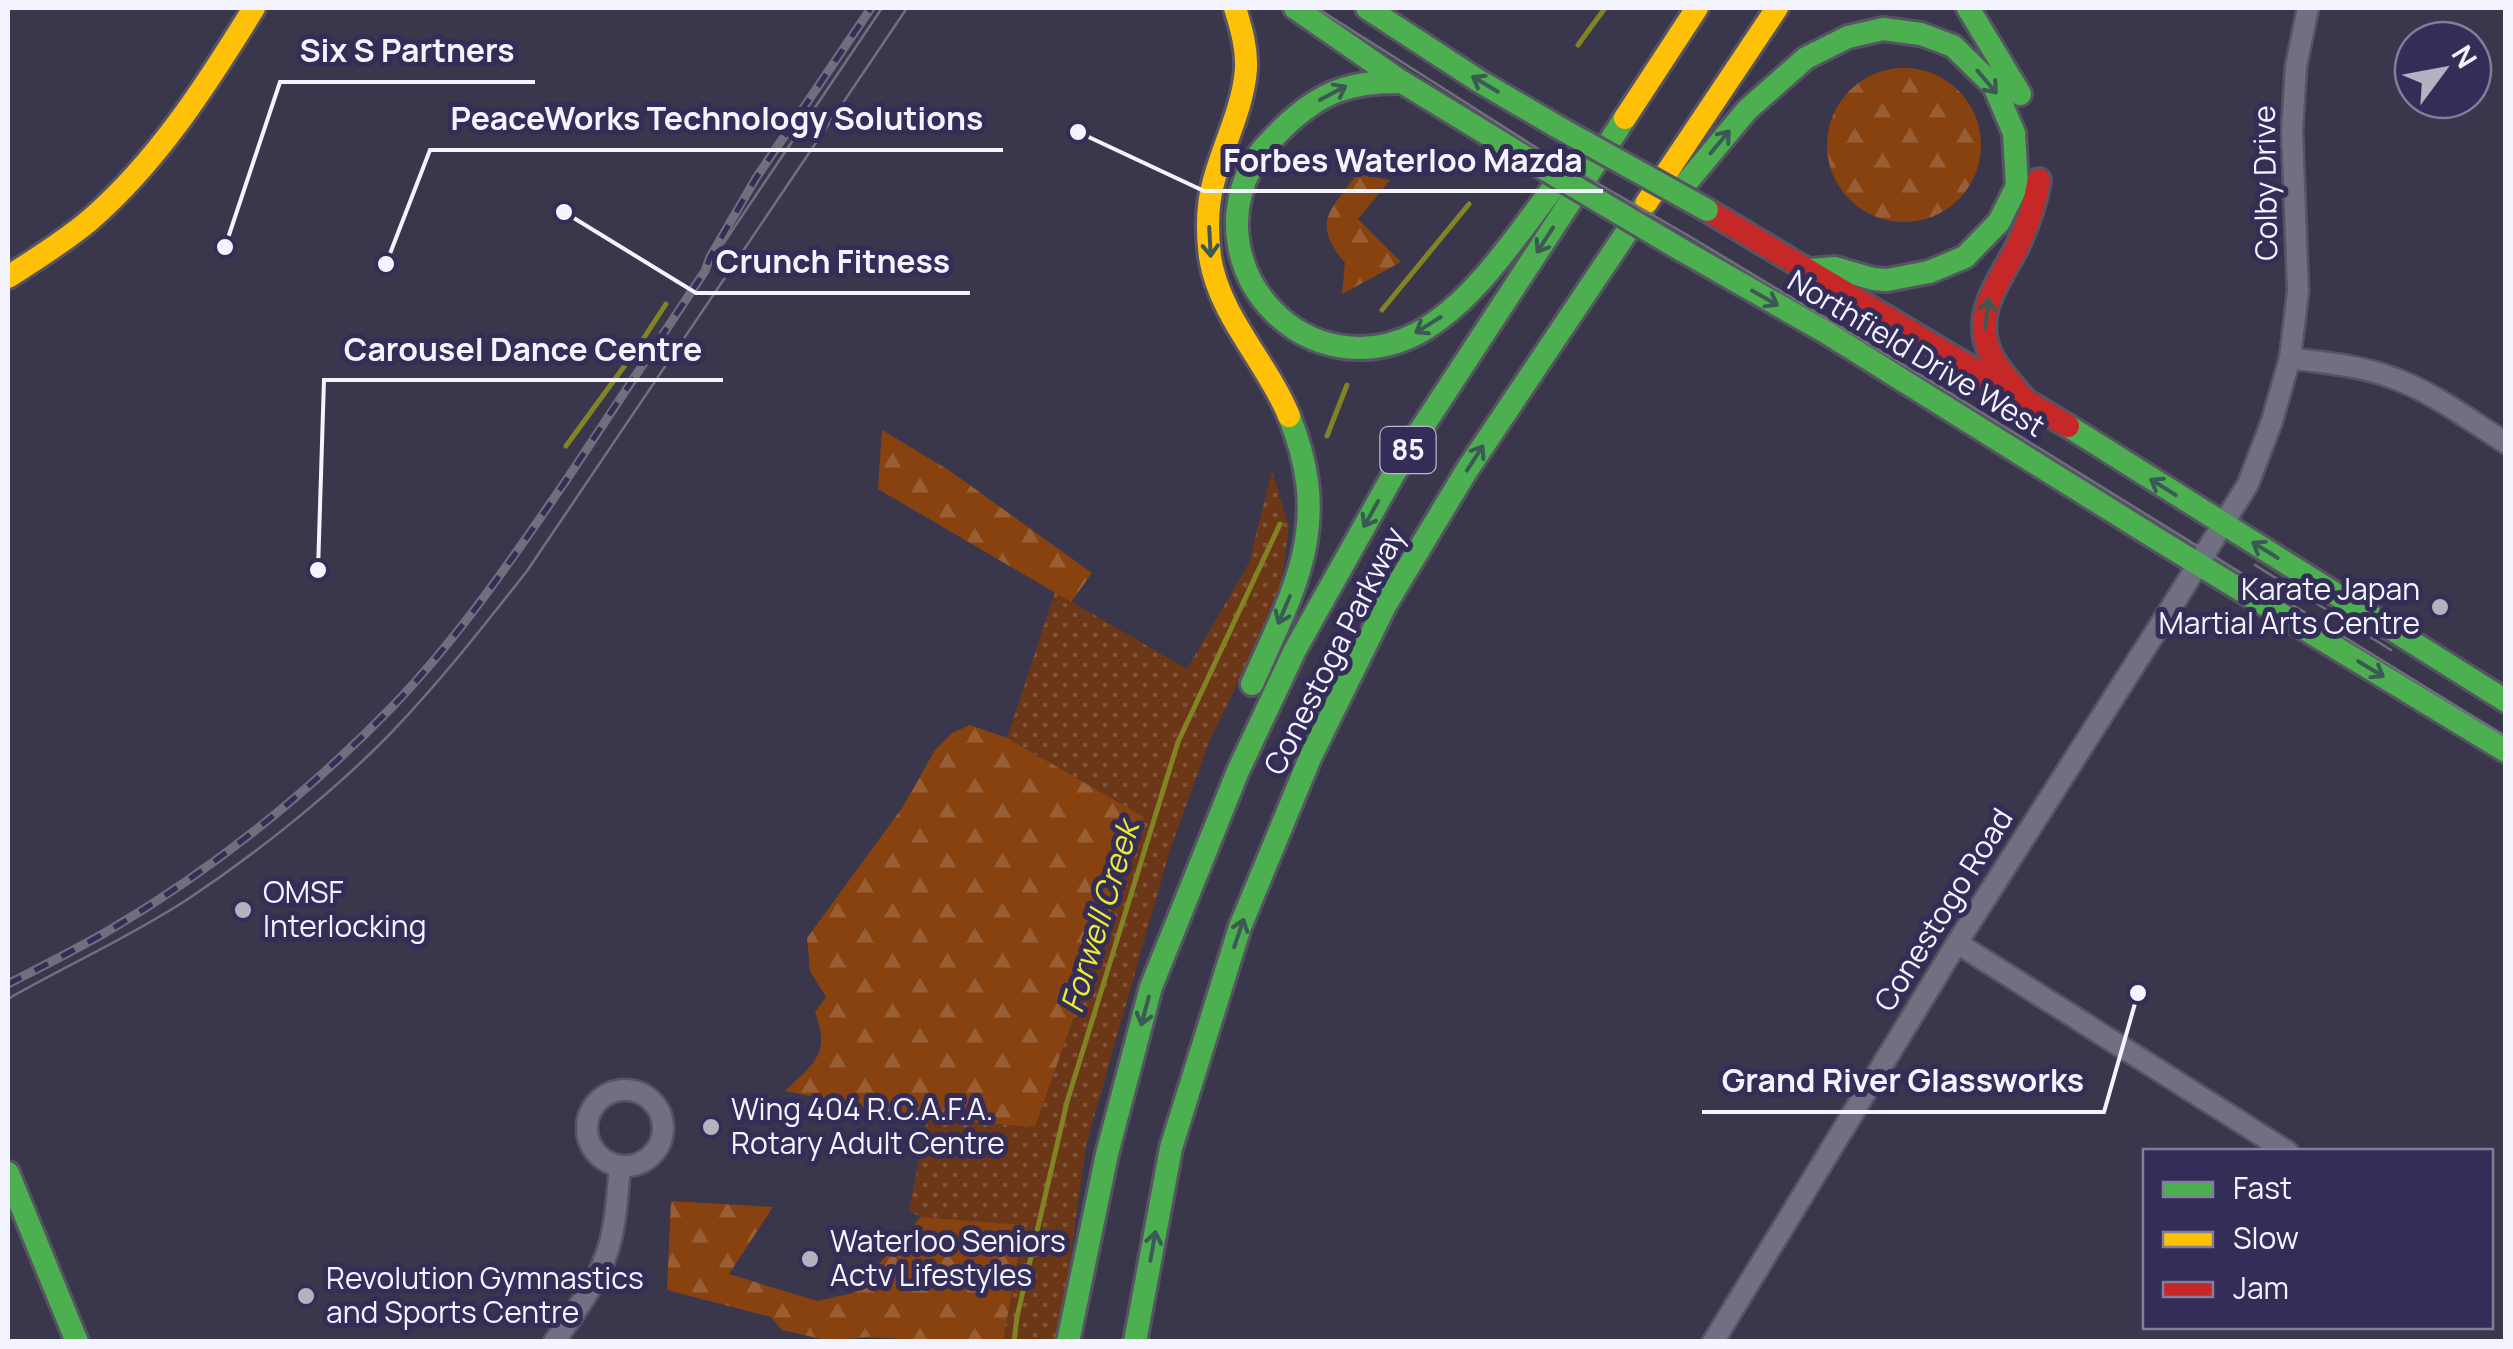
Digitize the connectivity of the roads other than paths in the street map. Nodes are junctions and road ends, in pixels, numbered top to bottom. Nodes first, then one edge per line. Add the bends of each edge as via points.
1 (254, 8) edge
2 (1234, 8) edge
3 (1295, 8) edge
4 (1366, 8) edge
5 (1777, 8) edge
6 (1968, 8) edge
7 (2308, 8) edge
8 (1696, 10) edge
9 (1402, 82) junction
10 (2038, 136) dead end
11 (2042, 165) dead end
12 (1810, 270) junction
13 (8, 277) edge
14 (1546, 352) junction
15 (2290, 358) junction
16 (2024, 399) junction
17 (2506, 444) edge
18 (2224, 524) junction
19 (2198, 564) junction
20 (2506, 701) edge
21 (2506, 751) edge
22 (1177, 919) junction
23 (1957, 943) junction
24 (2283, 1149) edge
25 (620, 1166) dead end
26 (8, 1174) edge
27 (77, 1342) edge
28 (554, 1342) edge
29 (1068, 1342) edge
30 (1135, 1342) edge
31 (1714, 1342) edge

1 - 13 main road via 186,111 128,182 61,242
2 -> 22 main road via 1248,57 1245,86 1214,181 1209,249 1216,282 1285,408 1306,464 1310,522 1296,581 1190,846
3 - 9 main road, Northfield Drive West
12 -> 4 main road, Northfield Drive West, bridge via 1478,81
5 - 14 main road, Conestoga Parkway / 85
6 - 10 main road via 2016,85
7 - 15 street, Colby Drive via 2293,115 2298,291
8 -> 9 main road via 1450,310 1395,342 1325,345 1283,322 1251,284 1238,208 1252,166 1309,106 1350,84
8 -> 22 main road, Conestoga Parkway / 85 via 1405,454 1295,650
9 -> 19 main road, Northfield Drive West, bridge via 1843,343
16 -> 11 main road via 1987,347 1984,318 1990,292 2036,201
14 -> 12 main road via 1747,110 1806,58 1848,36 1884,30 1953,46 1994,86 2014,132 2017,186 1998,222 1966,257 1929,272 1887,280 1835,268
12 - 16 main road, Northfield Drive West
30 -> 14 main road, Conestoga Parkway / 85 via 1171,1148 1240,927 1310,758 1386,604
15 - 17 street via 2388,376
15 - 18 street, Colby Drive via 2248,484
18 -> 16 main road, Northfield Drive West
18 - 19 street, Colby Drive
20 -> 18 main road, Northfield Drive West
19 -> 21 main road, Northfield Drive West
19 - 23 street, Conestogo Road
22 -> 29 main road, Conestoga Parkway / 85 via 1151,987 1106,1154
23 - 24 street
23 - 31 street, Conestogo Road
25 - 28 street via 613,1232 598,1276
26 - 27 main road

